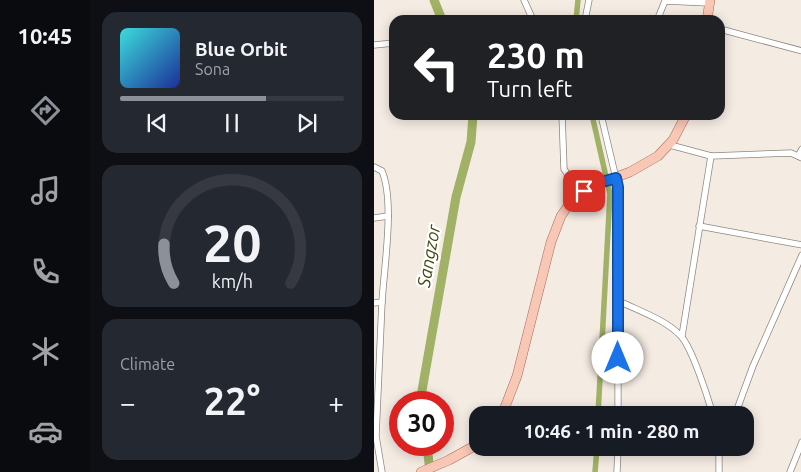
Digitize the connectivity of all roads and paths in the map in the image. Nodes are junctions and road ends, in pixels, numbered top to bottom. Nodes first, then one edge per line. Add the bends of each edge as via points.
1 (524, 0) edge
2 (589, 0) edge
3 (710, 1) edge
4 (531, 15) edge
5 (586, 15) edge
6 (659, 15) edge
7 (708, 15) edge
8 (725, 30) edge
9 (389, 44) edge
10 (374, 45) edge
11 (801, 51) edge
12 (562, 120) edge
13 (602, 120) edge
14 (684, 120) edge
15 (670, 146) junction
16 (801, 149) edge
17 (711, 156) junction
18 (800, 157) edge
19 (374, 167) edge
20 (616, 178) junction
21 (580, 194) junction
22 (388, 216) junction
23 (374, 218) edge
24 (700, 226) junction
25 (801, 245) edge
26 (801, 255) edge
27 (619, 301) junction
28 (382, 302) junction
29 (374, 303) edge
30 (682, 336) junction
31 (506, 406) edge
32 (618, 406) edge
33 (710, 406) edge
34 (738, 406) edge
35 (801, 442) edge
36 (469, 449) edge
37 (618, 456) edge
38 (719, 456) edge
39 (382, 472) edge
40 (421, 472) edge
41 (617, 472) edge
42 (719, 472) edge
43 (790, 472) edge

1 - 4 street
2 - 5 street
3 - 6 street via 665,1
3 - 7 main road
8 - 11 street
9 - 10 street
12 - 21 street via 564,169
13 - 20 street
14 - 15 main road
15 - 17 street
15 - 20 main road via 651,161
16 - 18 street
17 - 18 street via 791,153
17 - 24 street
19 - 22 street via 382,171 387,181
20 - 21 main road via 595,184
20 - 27 street
21 - 31 main road via 567,207 554,233 515,382
22 - 23 street
22 - 28 street
24 - 25 street
24 - 30 street
26 - 34 street
27 - 30 street via 661,321
27 - 32 street
28 - 29 street
28 - 39 street via 376,436
30 - 33 street
35 - 43 street
36 - 40 main road
37 - 41 street
38 - 42 street

